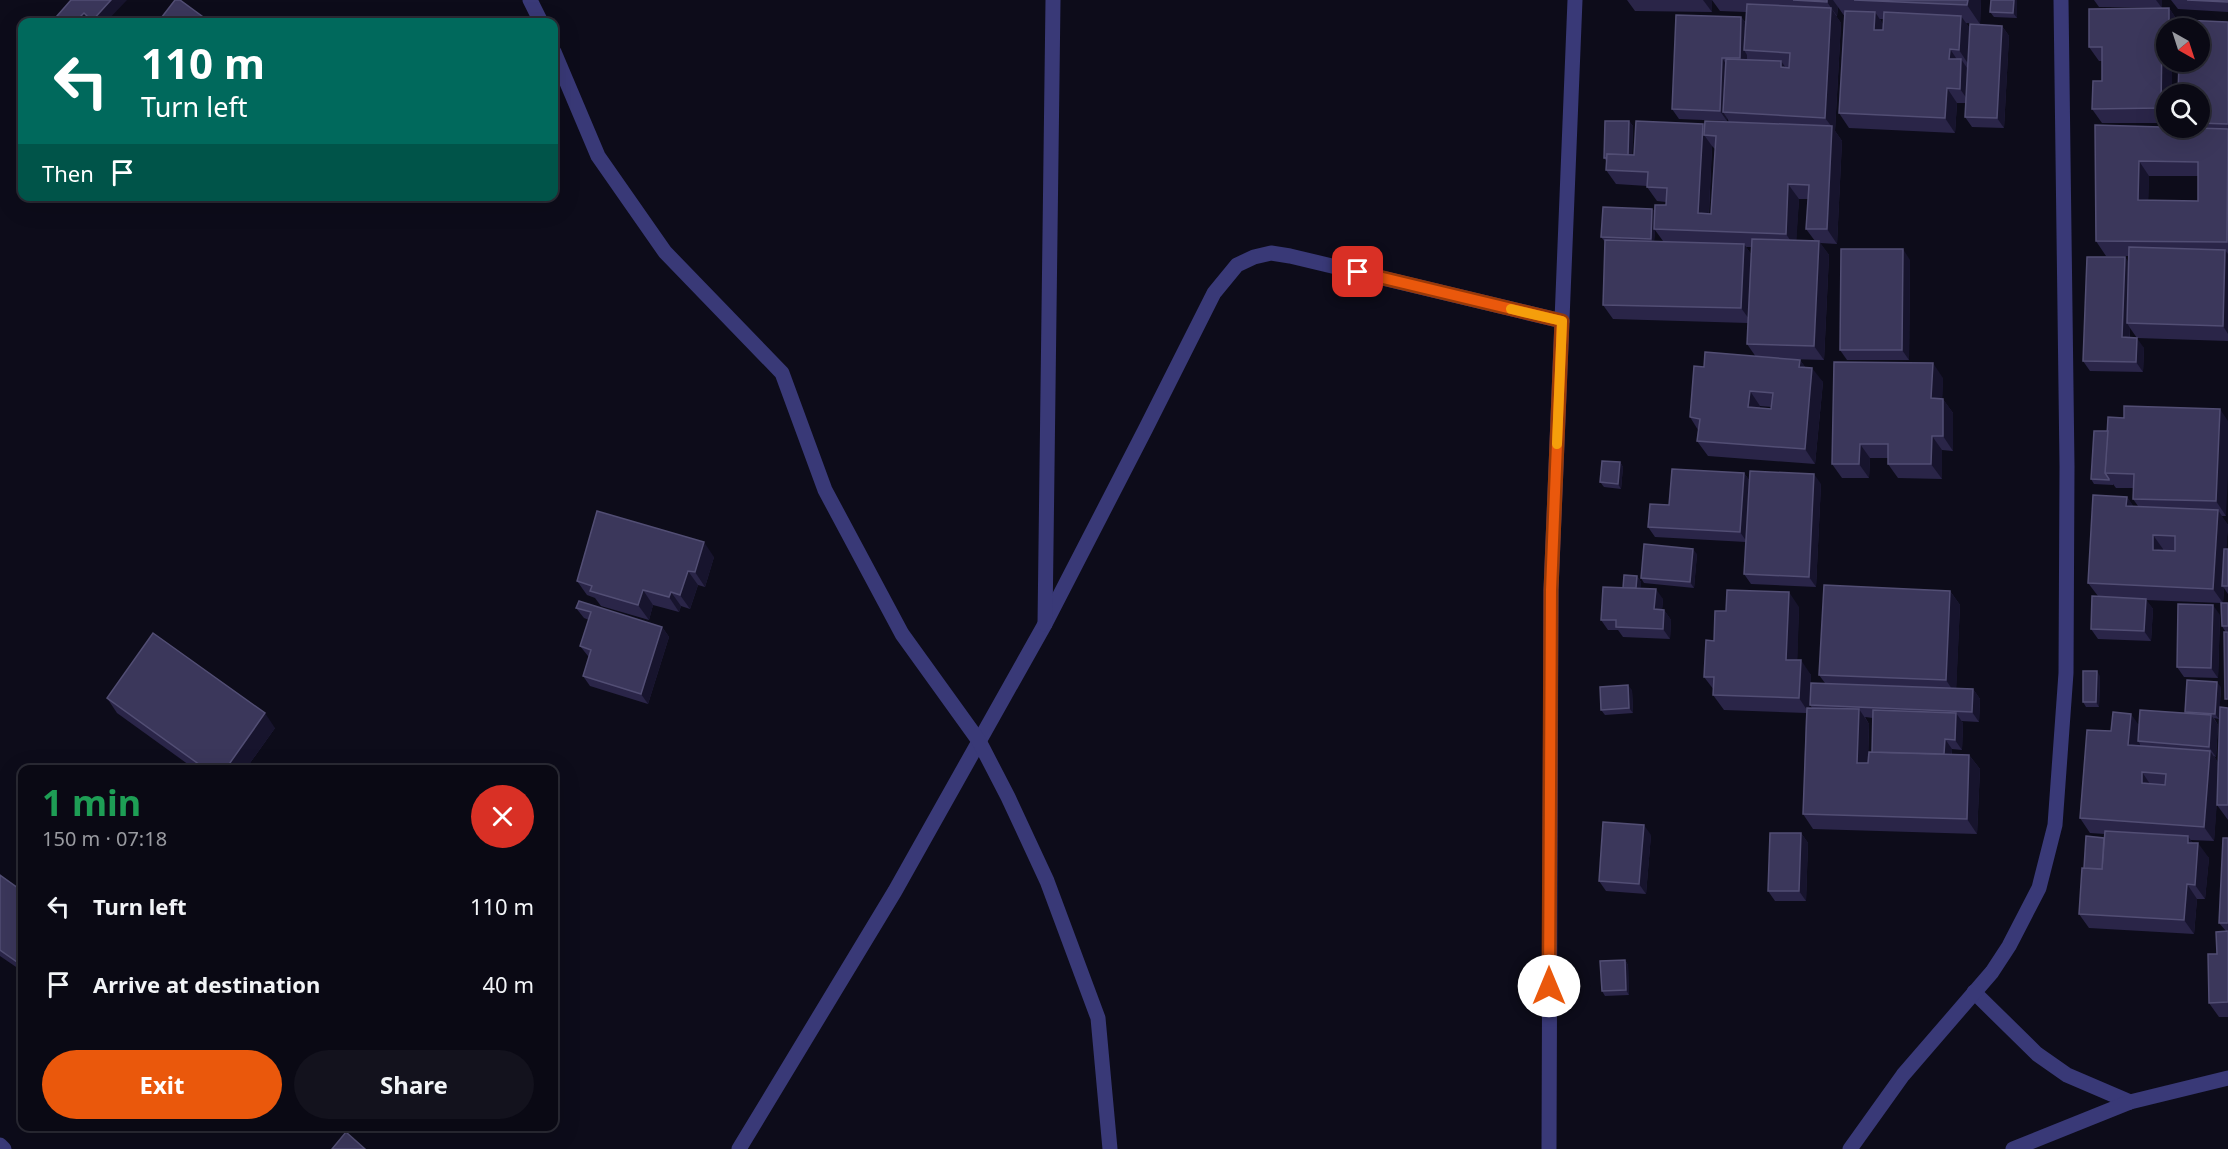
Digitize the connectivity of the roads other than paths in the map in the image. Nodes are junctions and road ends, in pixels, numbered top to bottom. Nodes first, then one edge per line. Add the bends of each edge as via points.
1 (530, 0) edge
2 (1053, 0) edge
3 (1575, 0) edge
4 (2061, 0) edge
5 (539, 18) edge
6 (558, 61) edge
7 (1562, 321) junction
8 (1045, 624) junction
9 (979, 741) junction
10 (1974, 992) junction
11 (2228, 1078) edge
12 (2130, 1102) junction
13 (0, 1145) edge
14 (4, 1149) edge
15 (739, 1149) edge
16 (1110, 1149) edge
17 (1549, 1149) edge
18 (1850, 1149) edge
19 (2013, 1149) edge

1 - 5 street
2 - 8 street
3 - 7 street
4 - 10 street via 2066,673 2055,825 2039,888 2009,946
6 - 9 street via 598,156 665,252 782,373 825,490 902,634
7 - 8 street via 1290,256 1271,253 1237,265 1214,293
7 - 17 street via 1551,590
8 - 9 street
9 - 15 street via 895,891
9 - 16 street via 1047,881 1098,1018
10 - 12 street via 2037,1054 2067,1075
10 - 18 street via 1903,1075
11 - 12 street
12 - 19 street
13 - 14 street

